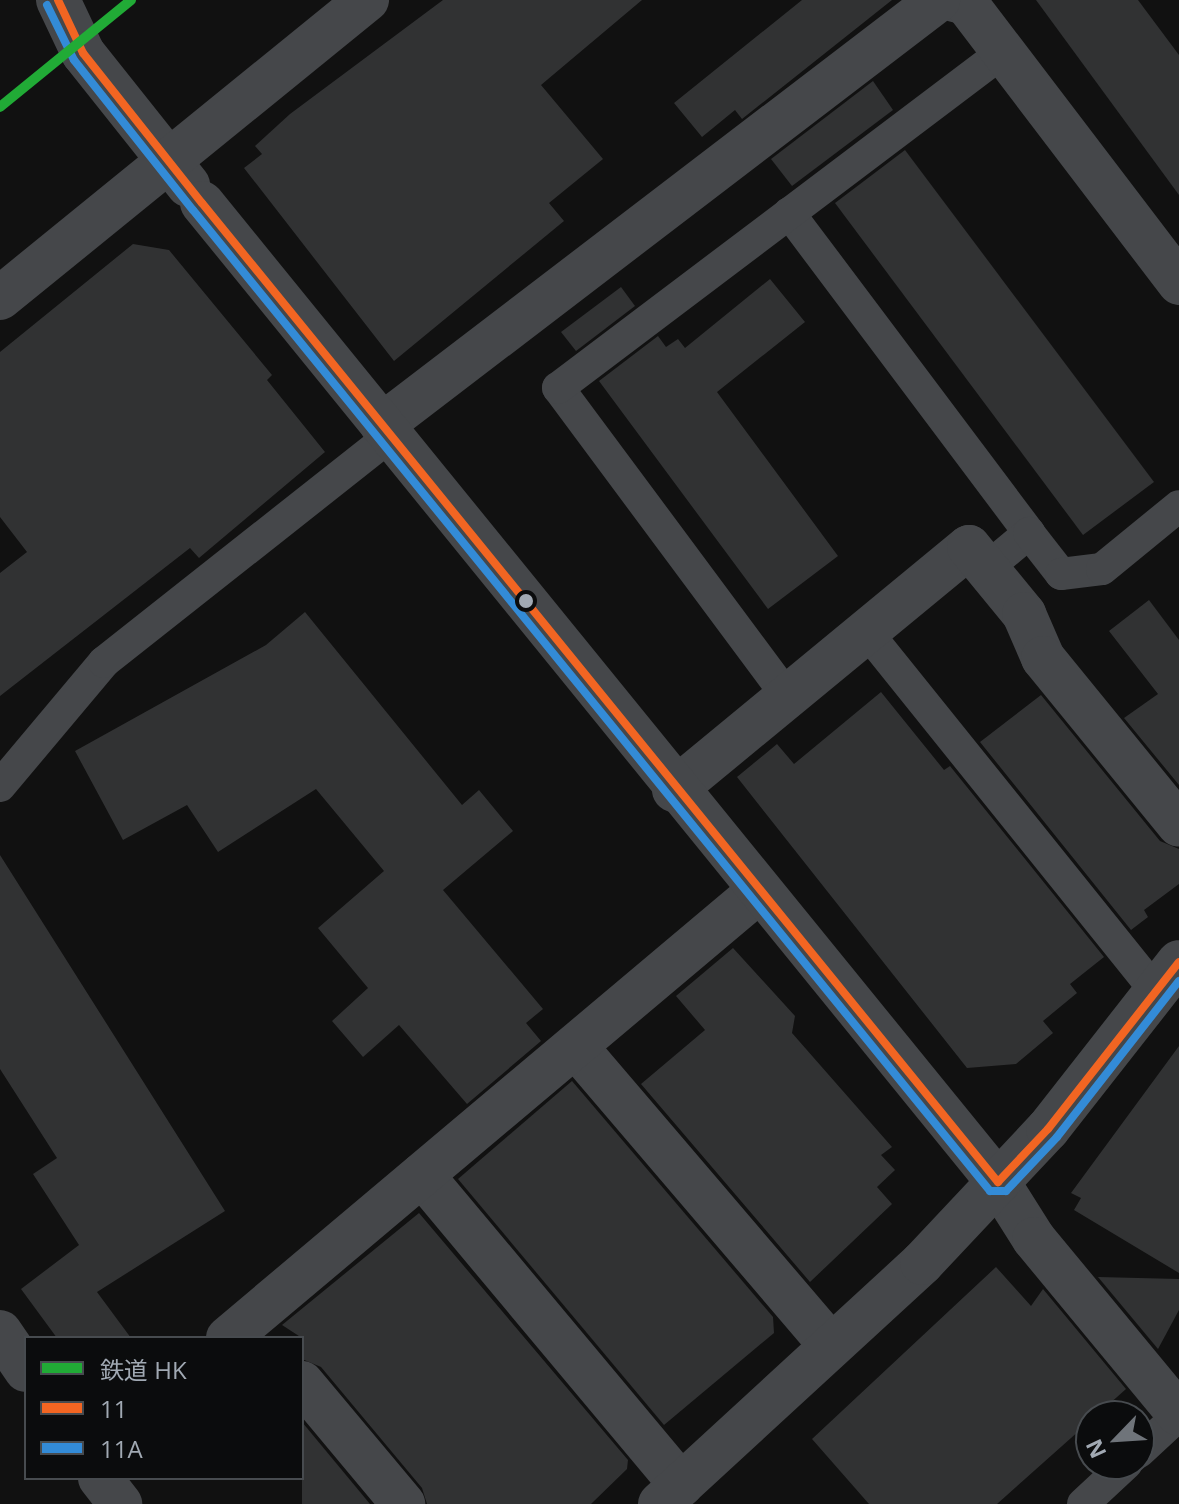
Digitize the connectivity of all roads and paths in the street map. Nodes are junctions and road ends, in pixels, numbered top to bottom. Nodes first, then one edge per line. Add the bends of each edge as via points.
1 (58, 0) edge
2 (367, 0) edge
3 (957, 1) edge
4 (1003, 52) junction
5 (170, 162) junction
6 (789, 213) junction
7 (1179, 283) edge
8 (0, 298) edge
9 (386, 430) junction
10 (1179, 506) edge
11 (1029, 533) junction
12 (987, 568) junction
13 (866, 631) junction
14 (787, 696) junction
15 (0, 786) edge
16 (674, 790) junction
17 (1179, 825) edge
18 (759, 891) junction
19 (1167, 977) edge
20 (576, 1047) junction
21 (422, 1175) junction
22 (998, 1182) junction
23 (0, 1332) edge
24 (248, 1332) edge
25 (831, 1346) junction
26 (24, 1367) edge
27 (304, 1385) edge
28 (1179, 1415) edge
29 (1155, 1437) edge
30 (102, 1480) edge
31 (1109, 1480) edge
32 (671, 1494) edge
33 (120, 1504) edge
34 (403, 1504) edge
35 (1083, 1504) edge

1 - 5 street via 83,53
2 - 5 street
3 - 4 street
3 - 9 street
4 - 6 lane
4 - 7 street
5 - 8 street
5 - 9 street
6 - 11 lane
6 - 14 lane via 558,388
9 - 15 lane via 104,662
9 - 16 street
10 - 11 lane via 1102,569 1061,574
11 - 12 lane
12 - 13 street via 969,547
12 - 17 street via 1024,614 1043,658
13 - 14 street
13 - 19 lane
14 - 16 street
16 - 18 street
18 - 20 street
18 - 22 street
19 - 22 street
20 - 21 street
20 - 25 street
21 - 24 street
21 - 32 street
22 - 25 street
22 - 28 street via 1034,1239
23 - 26 street
25 - 32 street
27 - 34 street
28 - 29 lane
30 - 33 street
31 - 35 lane

